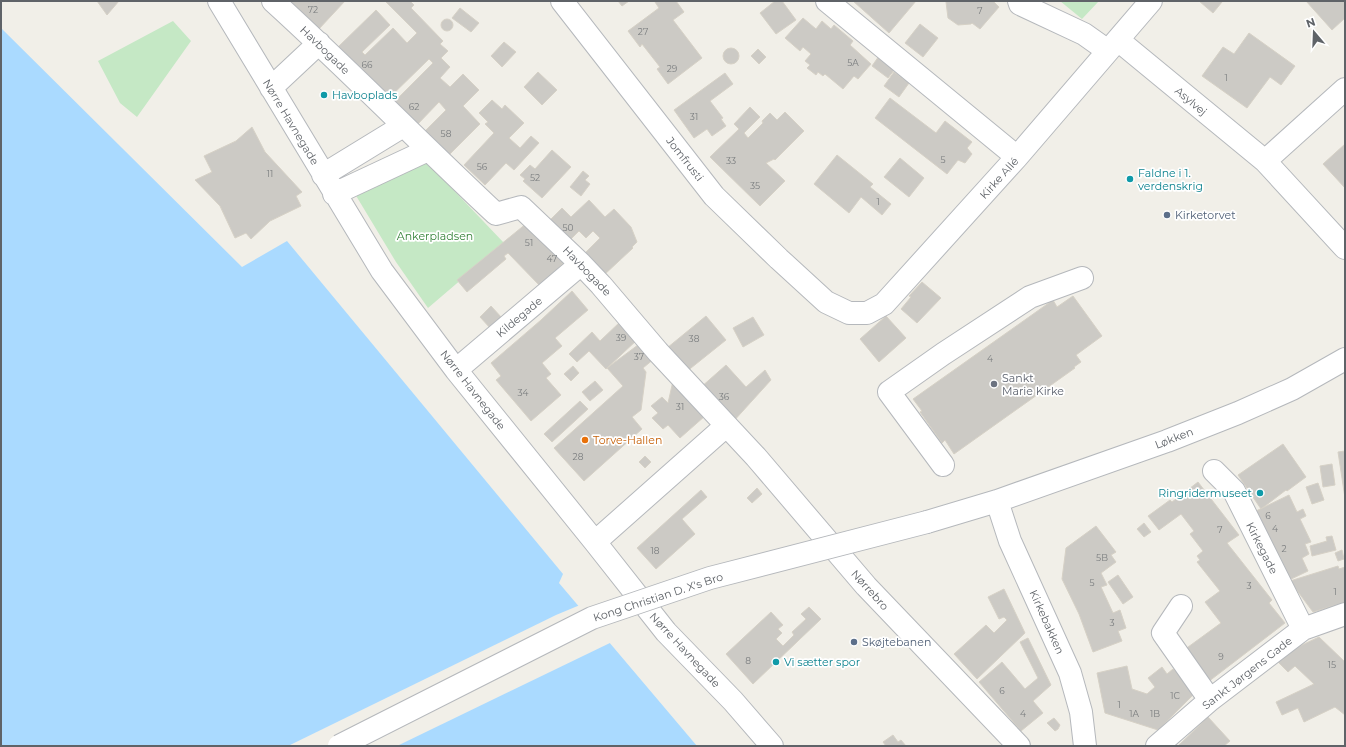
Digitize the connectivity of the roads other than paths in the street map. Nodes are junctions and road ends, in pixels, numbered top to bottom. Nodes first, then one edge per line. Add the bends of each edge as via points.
1 (219, 1) edge
2 (273, 1) edge
3 (562, 1) edge
4 (827, 1) edge
5 (1019, 1) edge
6 (1151, 1) edge
7 (319, 43) junction
8 (1113, 45) junction
9 (271, 88) junction
10 (1345, 89) edge
11 (403, 126) junction
12 (428, 150) junction
13 (1017, 157) junction
14 (1265, 161) junction
15 (323, 175) junction
16 (334, 194) junction
17 (1345, 248) edge
18 (581, 264) junction
19 (1082, 278) dead end
20 (826, 302) joint
21 (1345, 359) edge
22 (456, 370) junction
23 (724, 430) junction
24 (943, 465) dead end
25 (1214, 471) dead end
26 (997, 501) junction
27 (595, 542) junction
28 (1181, 606) dead end
29 (1343, 619) edge
30 (1303, 629) junction
31 (1210, 700) junction
32 (339, 746) edge
33 (772, 746) edge
34 (1019, 746) edge
35 (1085, 746) edge
36 (1157, 746) edge

1 - 9 street, Nørre Havnegade
2 - 7 street, Havbogade
3 - 20 street, Jomfrusti via 714,196
4 - 13 street
5 - 8 street, Asylvej via 1020,4 1084,34
6 - 8 street, Kirke Allé
7 - 9 street
7 - 11 street, Havbogade
8 - 13 street, Kirke Allé
8 - 14 street, Asylvej
9 - 15 street, Nørre Havnegade
10 - 14 street
11 - 12 street, Havbogade
11 - 15 street
12 - 16 street
12 - 18 street, Havbogade via 496,214 521,207
13 - 20 street, Kirke Allé via 884,304 867,313 849,313
14 - 17 street, Asylvej
15 - 16 street, Nørre Havnegade
16 - 22 street, Nørre Havnegade via 382,271
18 - 22 street, Kildegade
18 - 23 street, Havbogade
19 - 24 street via 1030,297 889,392
21 - 26 street, Løkken via 1292,389 1238,413
22 - 27 street, Nørre Havnegade
23 - 27 street
23 - 34 street, Nørrebro via 866,586
25 - 30 street, Kirkegade via 1234,491
26 - 32 street, Kong Christian D. X's Bro, bridge via 927,522 710,578 592,618
26 - 35 street, Kirkebakken via 1010,541 1070,673 1081,712
27 - 33 street, Nørre Havnegade via 666,632 733,701
28 - 31 street via 1163,633
29 - 30 street, Sankt Jørgens Gade
30 - 31 street, Sankt Jørgens Gade
31 - 36 street, Sankt Jørgens Gade

